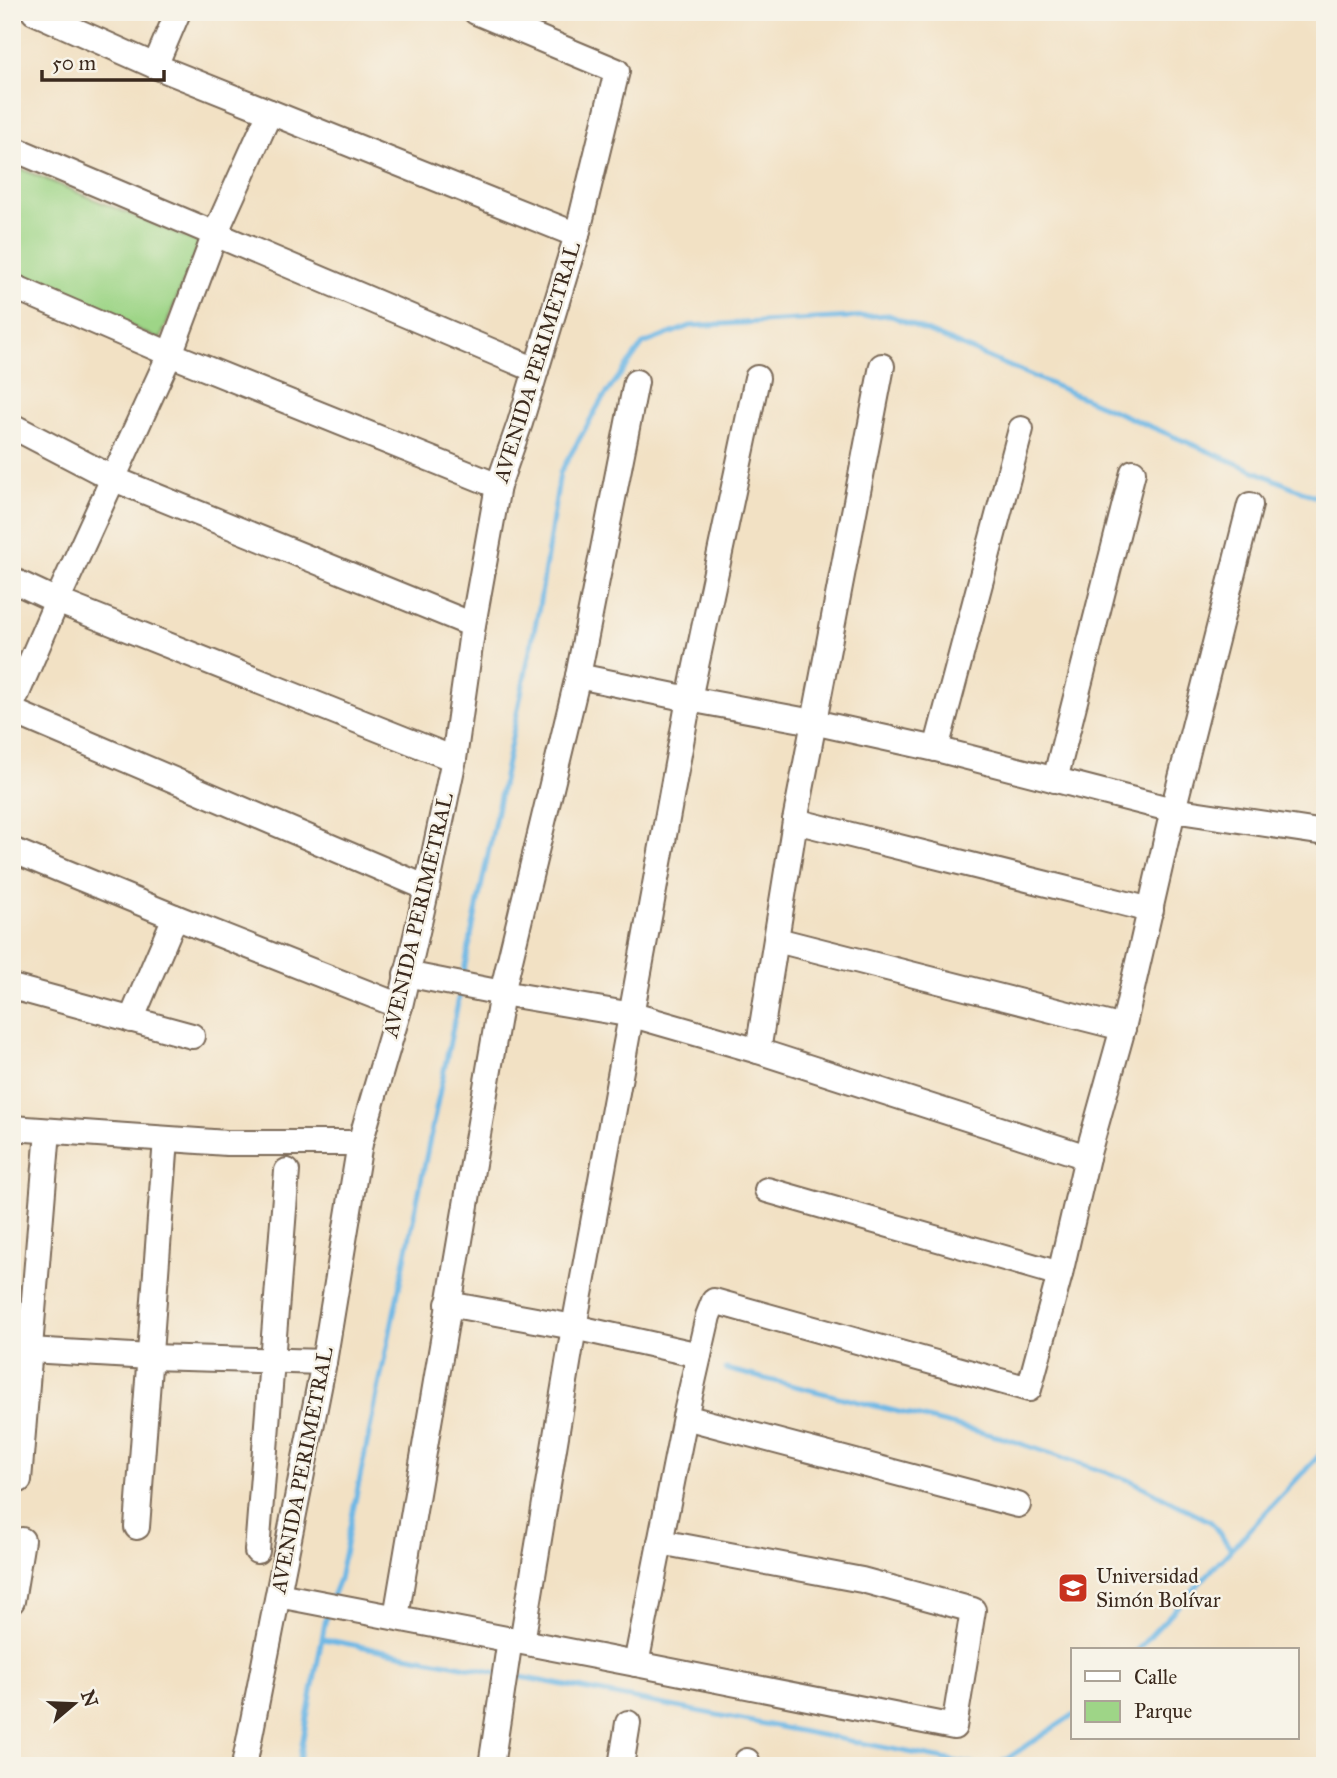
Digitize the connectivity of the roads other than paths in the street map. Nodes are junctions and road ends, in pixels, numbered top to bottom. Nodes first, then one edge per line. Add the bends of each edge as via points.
1 (34, 12) edge
2 (178, 12) edge
3 (476, 12) edge
4 (155, 65) junction
5 (270, 112) junction
6 (12, 148) edge
7 (215, 234) junction
8 (577, 235) junction
9 (12, 286) edge
10 (170, 354) junction
11 (882, 366) dead end
12 (536, 370) junction
13 (757, 378) dead end
14 (636, 382) dead end
15 (12, 426) edge
16 (1021, 429) dead end
17 (1133, 472) dead end
18 (114, 479) junction
19 (498, 486) junction
20 (1250, 505) dead end
21 (12, 580) edge
22 (57, 601) junction
23 (473, 625) junction
24 (578, 676) junction
25 (690, 699) junction
26 (12, 705) edge
27 (12, 710) edge
28 (813, 722) junction
29 (936, 749) junction
30 (454, 759) junction
31 (1055, 780) junction
32 (1173, 810) junction
33 (795, 821) junction
34 (1325, 833) edge
35 (12, 850) edge
36 (427, 888) junction
37 (1151, 909) junction
38 (175, 917) junction
39 (777, 940) junction
40 (418, 976) junction
41 (12, 986) edge
42 (492, 991) junction
43 (400, 1006) junction
44 (633, 1015) junction
45 (131, 1020) junction
46 (1123, 1028) junction
47 (192, 1036) dead end
48 (758, 1051) junction
49 (12, 1128) edge
50 (48, 1131) junction
51 (166, 1139) junction
52 (360, 1143) junction
53 (1087, 1157) junction
54 (287, 1171) dead end
55 (767, 1189) dead end
56 (1060, 1274) junction
57 (448, 1304) junction
58 (574, 1327) junction
59 (21, 1350) edge
60 (699, 1355) junction
61 (150, 1357) junction
62 (272, 1361) junction
63 (324, 1362) junction
64 (685, 1417) junction
65 (19, 1479) dead end
66 (1018, 1505) dead end
67 (137, 1527) dead end
68 (22, 1540) dead end
69 (660, 1542) junction
70 (257, 1551) dead end
71 (278, 1595) junction
72 (12, 1601) edge
73 (396, 1617) junction
74 (513, 1643) junction
75 (636, 1664) junction
76 (628, 1723) dead end
77 (244, 1766) edge
78 (491, 1766) edge
79 (621, 1766) edge

1 - 4 street
2 - 4 street
3 - 8 street, AVENIDA PERIMETRAL via 617,71
4 - 5 street
5 - 7 street
5 - 8 street
6 - 7 street
7 - 10 street
7 - 12 street
8 - 12 street, AVENIDA PERIMETRAL
9 - 10 street
10 - 18 street
10 - 19 street
11 - 28 street
12 - 19 street, AVENIDA PERIMETRAL
13 - 25 street
14 - 24 street
15 - 18 street
16 - 29 street
17 - 31 street
18 - 22 street
18 - 23 street
19 - 23 street, AVENIDA PERIMETRAL
20 - 32 street
21 - 22 street
22 - 26 street
22 - 30 street
23 - 30 street, AVENIDA PERIMETRAL
24 - 25 street
24 - 42 street
25 - 28 street
25 - 44 street
27 - 36 street
28 - 29 street
28 - 33 street
29 - 31 street
30 - 36 street, AVENIDA PERIMETRAL
31 - 32 street
32 - 34 street
32 - 37 street
33 - 37 street
33 - 39 street
35 - 38 street
36 - 40 street, AVENIDA PERIMETRAL
37 - 46 street
38 - 43 street
38 - 45 street
39 - 46 street
39 - 48 street
40 - 42 street
40 - 43 street, AVENIDA PERIMETRAL
41 - 45 street
42 - 44 street
42 - 57 street
43 - 52 street, AVENIDA PERIMETRAL
44 - 48 street
44 - 58 street
45 - 47 street
46 - 53 street
48 - 53 street
49 - 50 street
50 - 51 street
50 - 59 street
51 - 52 street
51 - 61 street
52 - 63 street, AVENIDA PERIMETRAL
53 - 56 street
54 - 62 street
55 - 56 street
56 - 60 street via 1028,1389 714,1301
57 - 58 street
57 - 73 street
58 - 60 street
58 - 74 street
59 - 61 street
59 - 65 street
60 - 64 street
61 - 62 street
61 - 67 street
62 - 63 street
62 - 70 street
63 - 71 street, AVENIDA PERIMETRAL
64 - 66 street
64 - 69 street
68 - 72 street
69 - 75 street
69 - 75 street via 862,1580 973,1610 954,1727
71 - 73 street
71 - 77 street, AVENIDA PERIMETRAL
73 - 74 street
74 - 75 street
74 - 78 street
76 - 79 street

